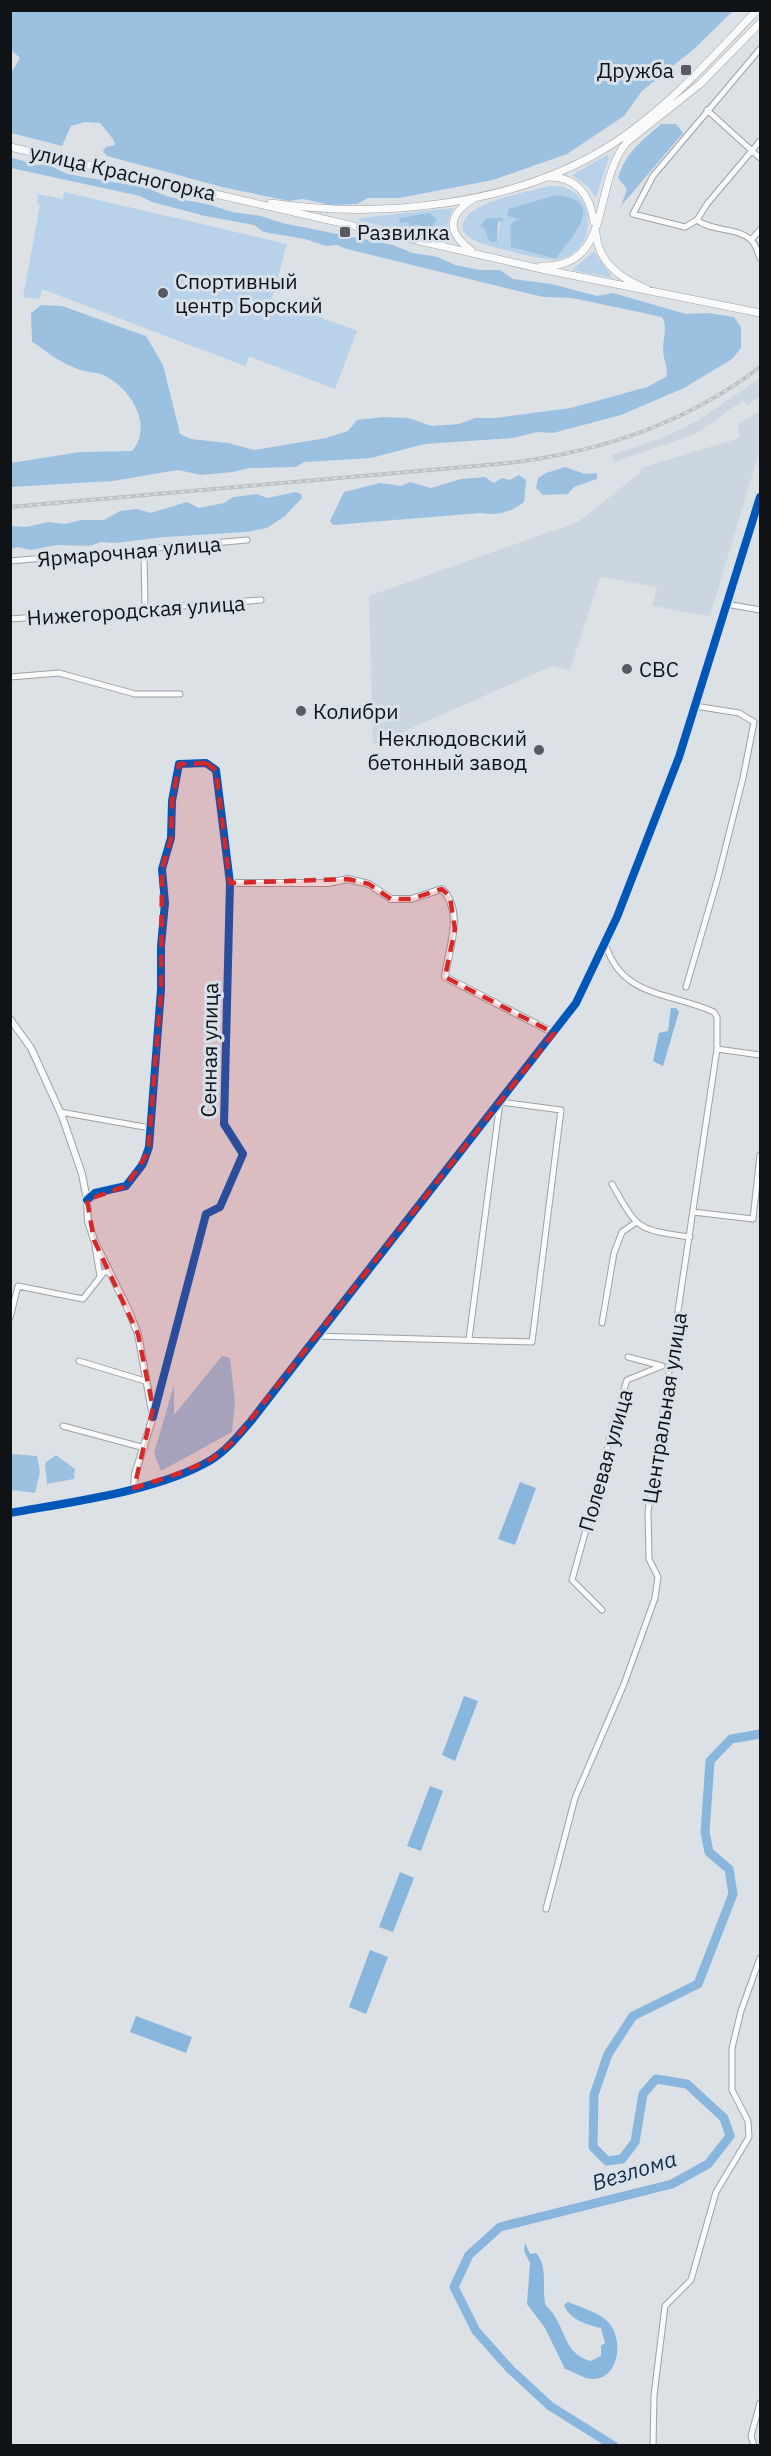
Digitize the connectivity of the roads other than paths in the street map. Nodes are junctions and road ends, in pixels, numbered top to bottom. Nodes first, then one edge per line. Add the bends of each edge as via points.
1 (757, 10) edge
2 (760, 23) edge
3 (760, 49) edge
4 (707, 110) junction
5 (760, 141) edge
6 (10, 147) edge
7 (753, 151) junction
8 (760, 158) edge
9 (543, 177) junction
10 (478, 196) junction
11 (236, 198) junction
12 (697, 220) junction
13 (595, 226) junction
14 (760, 230) edge
15 (751, 240) junction
16 (474, 252) junction
17 (760, 258) edge
18 (529, 265) junction
19 (664, 295) junction
20 (760, 313) edge
21 (760, 497) edge
22 (247, 540) dead end
23 (144, 551) junction
24 (10, 561) edge
25 (261, 600) dead end
26 (726, 604) junction
27 (145, 609) junction
28 (760, 610) edge
29 (10, 620) edge
30 (10, 678) edge
31 (180, 694) dead end
32 (695, 706) junction
33 (230, 883) junction
34 (605, 943) junction
35 (686, 987) dead end
36 (10, 1019) edge
37 (554, 1033) junction
38 (717, 1049) junction
39 (760, 1055) edge
40 (60, 1112) junction
41 (150, 1128) junction
42 (760, 1155) edge
43 (612, 1184) dead end
44 (87, 1200) junction
45 (693, 1212) junction
46 (635, 1223) junction
47 (690, 1237) junction
48 (94, 1240) junction
49 (110, 1272) junction
50 (100, 1276) junction
51 (10, 1318) edge
52 (602, 1323) dead end
53 (316, 1336) junction
54 (469, 1340) junction
55 (628, 1357) dead end
56 (79, 1362) dead end
57 (670, 1365) junction
58 (662, 1366) junction
59 (144, 1381) junction
60 (153, 1417) junction
61 (63, 1426) dead end
62 (145, 1448) junction
63 (135, 1488) junction
64 (10, 1513) edge
65 (602, 1610) dead end
66 (546, 1909) dead end
67 (760, 1958) edge
68 (760, 1966) edge
69 (760, 2403) edge
70 (653, 2445) edge
71 (754, 2445) edge

1 - 9 main road via 692,77 629,130 583,161
2 - 13 main road via 700,84 627,142 607,181
3 - 4 street
4 - 7 street
4 - 12 street via 648,183 633,214 685,227
5 - 7 street
6 - 11 main road, улица Красногорка
7 - 8 street
7 - 12 street via 706,204
9 - 10 main road
9 - 13 main road via 563,178 580,187 589,198
10 - 11 main road via 424,206 365,210 323,210
10 - 16 main road via 458,211 453,225 457,238
11 - 16 main road
12 - 15 street
13 - 18 main road via 588,247 576,259 556,266
13 - 19 main road via 599,251 615,272
14 - 15 street
15 - 17 street
16 - 18 main road
18 - 19 main road
19 - 20 main road
21 - 26 street
22 - 23 street, Ярмарочная улица
23 - 24 street, Ярмарочная улица
23 - 27 street
25 - 27 street, Нижегородская улица
26 - 28 street
26 - 32 street
27 - 29 street, Нижегородская улица
30 - 31 street via 58,673 135,694
32 - 34 street via 654,823
32 - 35 street via 739,713 754,722 717,881
33 - 37 street via 316,884 348,879 369,884 391,899 411,899 442,889 450,897 455,929 445,977
33 - 41 street, Сенная улица via 216,770 206,763 178,764 171,838 162,868 165,903 161,990
33 - 60 street, Сенная улица via 223,1116 230,1137 243,1154 220,1207 206,1214
34 - 37 street via 576,1003
34 - 38 street, Центральная улица via 611,963 627,979 655,994 714,1012
36 - 40 street via 31,1048
37 - 53 street
38 - 39 street
38 - 45 street, Центральная улица
40 - 41 street
40 - 44 street
41 - 44 street via 146,1157 130,1183 95,1193
42 - 45 street via 753,1219
43 - 46 street
44 - 48 street
45 - 47 street, Центральная улица
46 - 47 street via 650,1231
46 - 52 street via 622,1232 614,1253
47 - 57 street, Центральная улица
48 - 49 street
48 - 50 street
49 - 50 street
49 - 59 street via 138,1334
50 - 51 street via 83,1299 18,1286
53 - 54 street
53 - 63 street via 227,1448 193,1468
54 - 54 street via 532,1342 561,1110 500,1102
55 - 58 street
56 - 59 street
57 - 58 street
57 - 66 street, Центральная улица via 648,1512 649,1559 658,1577 655,1598 624,1684 575,1798
58 - 65 street, Полевая улица via 627,1380 572,1580
59 - 60 street
60 - 62 street
61 - 62 street
62 - 63 street via 135,1474
63 - 64 street
67 - 68 street
68 - 70 street via 741,2012 732,2048 732,2090 748,2121 750,2137 716,2192 691,2280 665,2306 654,2395
69 - 71 street via 751,2436

